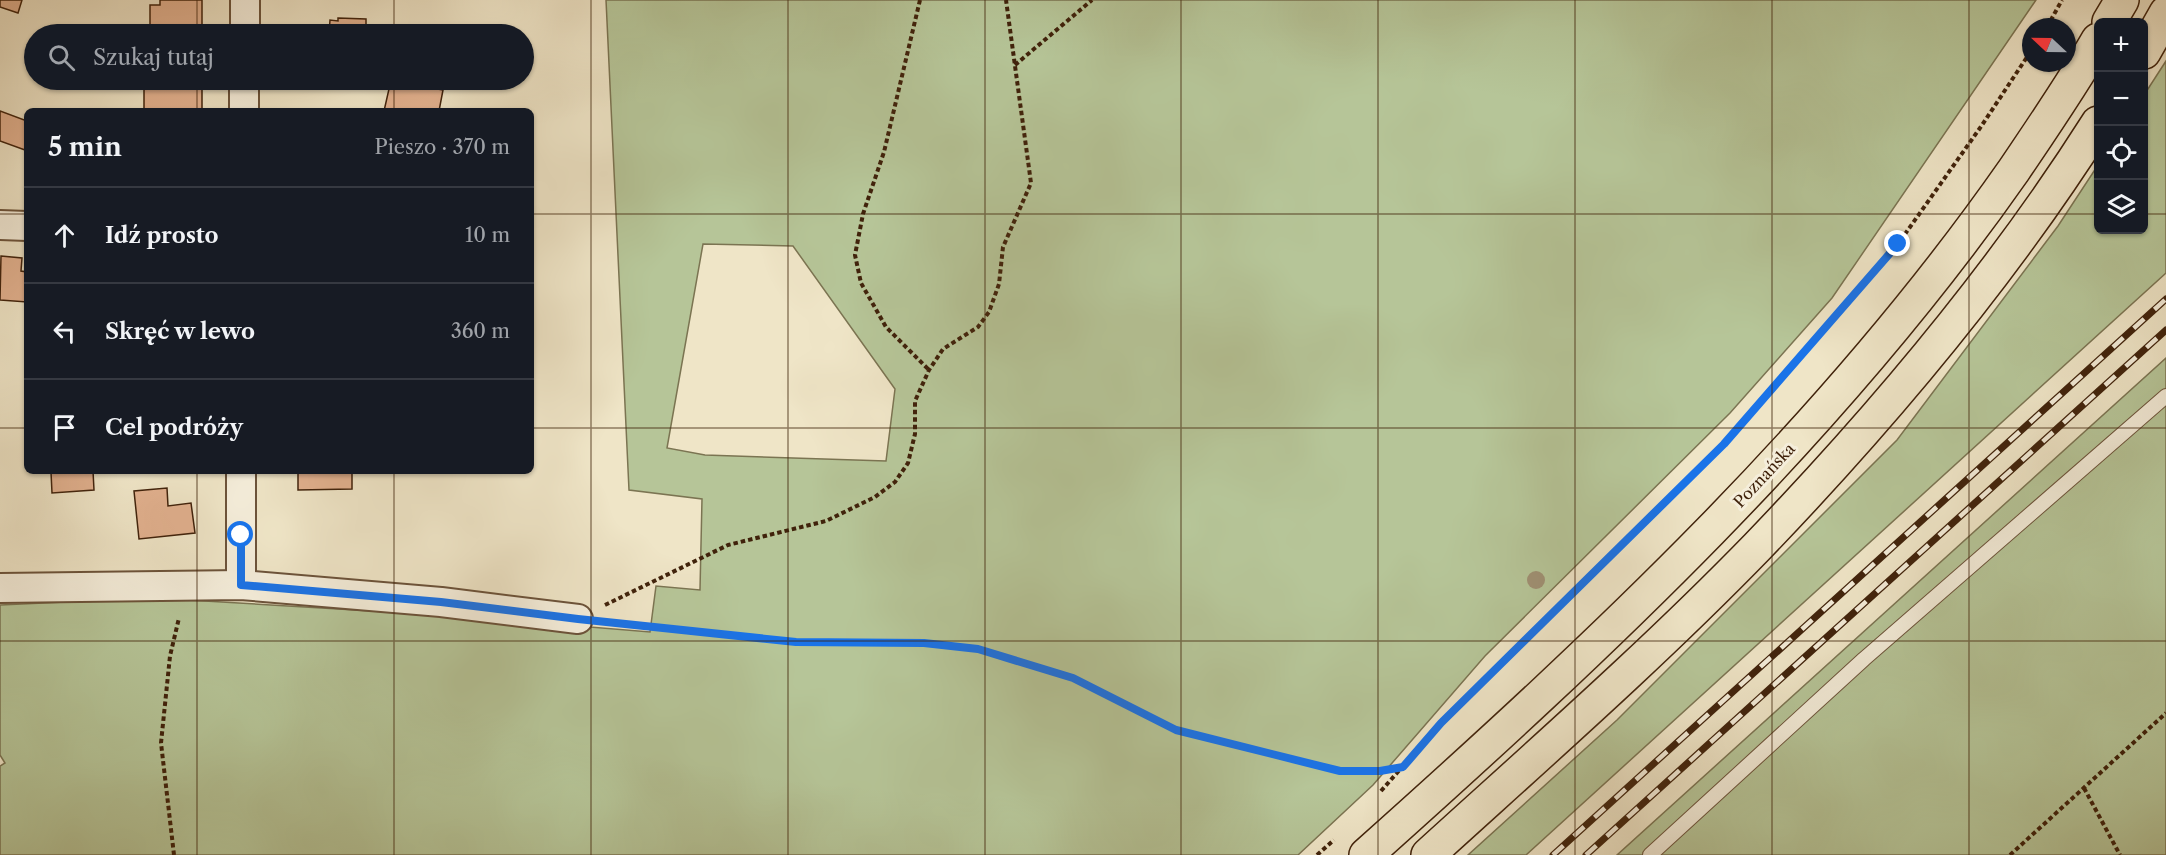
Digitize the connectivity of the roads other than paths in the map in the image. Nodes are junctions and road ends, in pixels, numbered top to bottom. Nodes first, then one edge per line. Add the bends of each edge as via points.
1 (245, 0) edge
2 (2122, 0) edge
3 (2166, 13) edge
4 (2111, 18) edge
5 (244, 24) edge
6 (2148, 45) edge
7 (2094, 46) edge
8 (244, 90) edge
9 (244, 108) edge
10 (2096, 126) edge
11 (0, 225) edge
12 (24, 226) edge
13 (2166, 396) edge
14 (241, 474) edge
15 (241, 585) junction
16 (0, 588) edge
17 (578, 619) road end
18 (1366, 855) edge
19 (1428, 855) edge
20 (1650, 855) edge

1 - 5 street
2 - 4 main road
3 - 6 main road
7 - 18 main road, Poznańska via 2036,137 1942,268 1892,332 1784,454 1673,570
8 - 9 street
10 - 19 main road via 2037,214 1971,301 1849,448 1683,620
11 - 12 street
13 - 20 lane via 1864,659
14 - 15 street
15 - 16 street
15 - 17 street via 441,602

